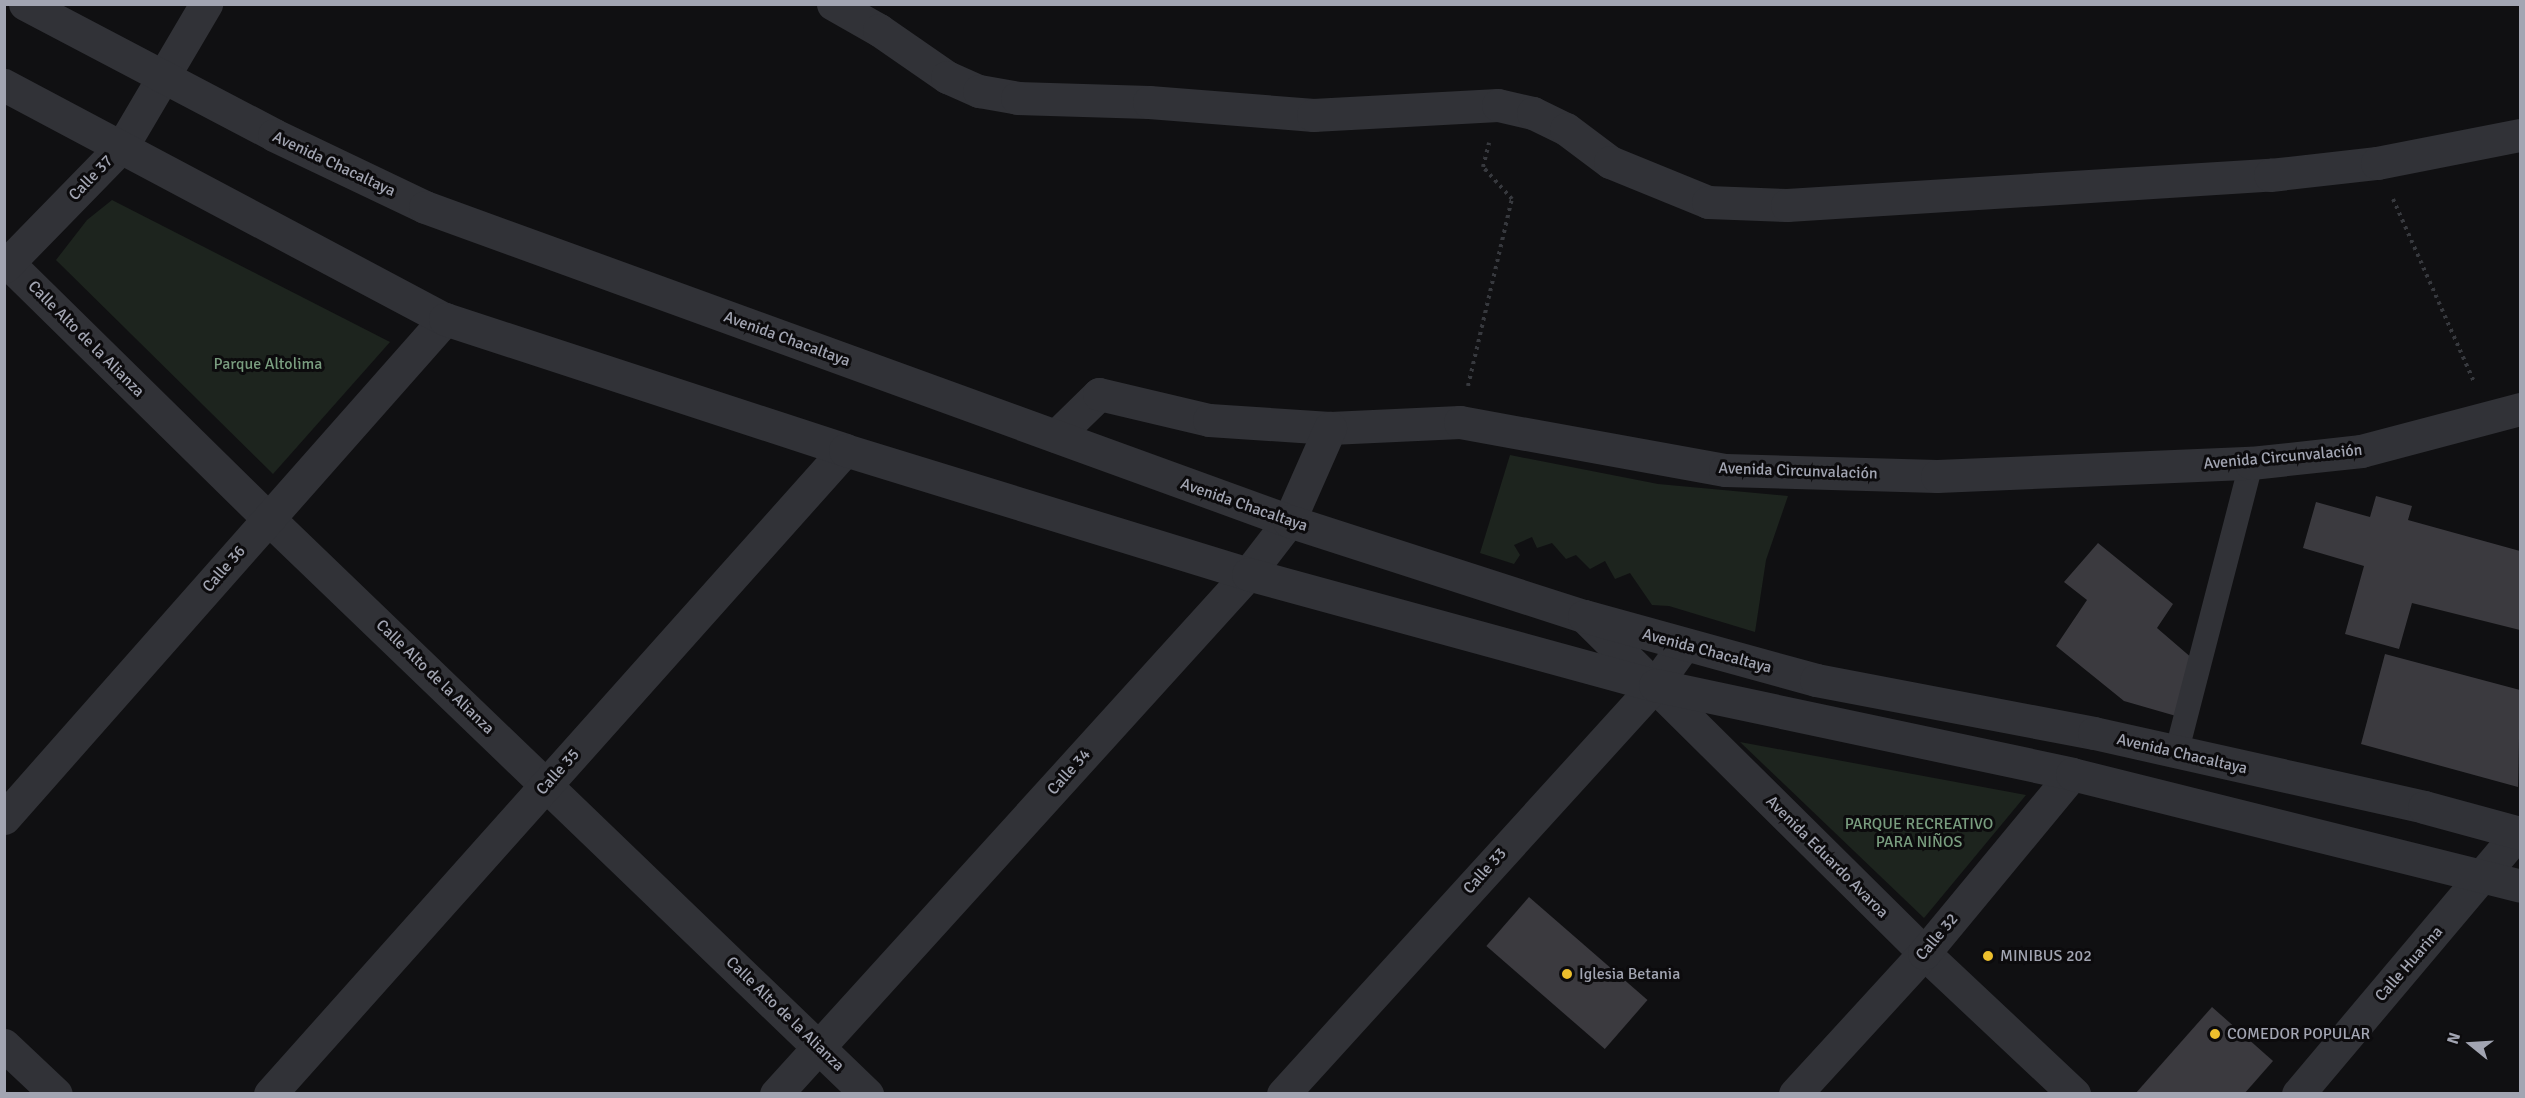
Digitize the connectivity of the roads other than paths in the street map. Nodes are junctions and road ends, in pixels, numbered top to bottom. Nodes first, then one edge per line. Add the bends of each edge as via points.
1 (25, 4) edge
2 (206, 4) edge
3 (833, 4) edge
4 (162, 78) junction
5 (4, 85) edge
6 (2520, 135) edge
7 (123, 145) junction
8 (6, 263) edge
9 (445, 320) junction
10 (2520, 409) edge
11 (1330, 428) junction
12 (1056, 436) junction
13 (845, 450) junction
14 (2251, 463) junction
15 (268, 519) junction
16 (1289, 521) junction
17 (1248, 574) junction
18 (1584, 616) junction
19 (1683, 646) junction
20 (1655, 685) junction
21 (2176, 754) junction
22 (2072, 774) junction
23 (547, 784) junction
24 (4, 818) edge
25 (2519, 833) edge
26 (2483, 878) junction
27 (2520, 886) edge
28 (1924, 954) junction
29 (4, 1045) edge
30 (819, 1047) junction
31 (56, 1094) edge
32 (270, 1094) edge
33 (776, 1094) edge
34 (867, 1094) edge
35 (1283, 1094) edge
36 (1795, 1094) edge
37 (2074, 1094) edge
38 (2298, 1094) edge

1 - 4 street, Avenida Chacaltaya
2 - 4 street, Calle 37
3 - 6 street via 879,30 947,78 979,91 1017,98 1202,105 1313,115 1498,105 1533,113 1566,129 1610,162 1708,202 1787,205 2270,174 2377,163
4 - 7 street, Calle 37
4 - 12 street, Avenida Chacaltaya via 425,207
5 - 7 street
7 - 8 street, Calle 37
7 - 9 street
8 - 15 street, Calle Alto de la Alianza
9 - 13 street
9 - 15 street, Calle 36
10 - 14 street, Avenida Circunvalación via 2361,451
11 - 12 street, Avenida Circunvalación via 1209,420 1100,394
11 - 14 street, Avenida Circunvalación via 1460,422 1725,470 1937,476
11 - 16 street, Calle 34
12 - 16 street, Avenida Chacaltaya
13 - 17 street
13 - 23 street, Calle 35
14 - 21 lane
15 - 23 street, Calle Alto de la Alianza
15 - 24 street, Calle 36
16 - 17 street, Calle 34
16 - 18 street, Avenida Chacaltaya
17 - 20 street
17 - 30 street, Calle 34
18 - 19 street, Avenida Chacaltaya
18 - 20 street, Avenida Eduardo Avaroa
19 - 20 street, Calle 33
19 - 21 street, Avenida Chacaltaya via 1816,680 2094,733
20 - 22 street
20 - 28 street, Avenida Eduardo Avaroa
20 - 35 street, Calle 33
21 - 25 street, Avenida Chacaltaya via 2424,807
22 - 26 street
22 - 28 street, Calle 32
23 - 30 street, Calle Alto de la Alianza
23 - 32 street, Calle 35
25 - 26 street, Calle Huarina
26 - 27 street
26 - 38 street, Calle Huarina
28 - 36 street, Calle 32
28 - 37 street, Avenida Eduardo Avaroa
29 - 31 street
30 - 33 street, Calle 34
30 - 34 street, Calle Alto de la Alianza

